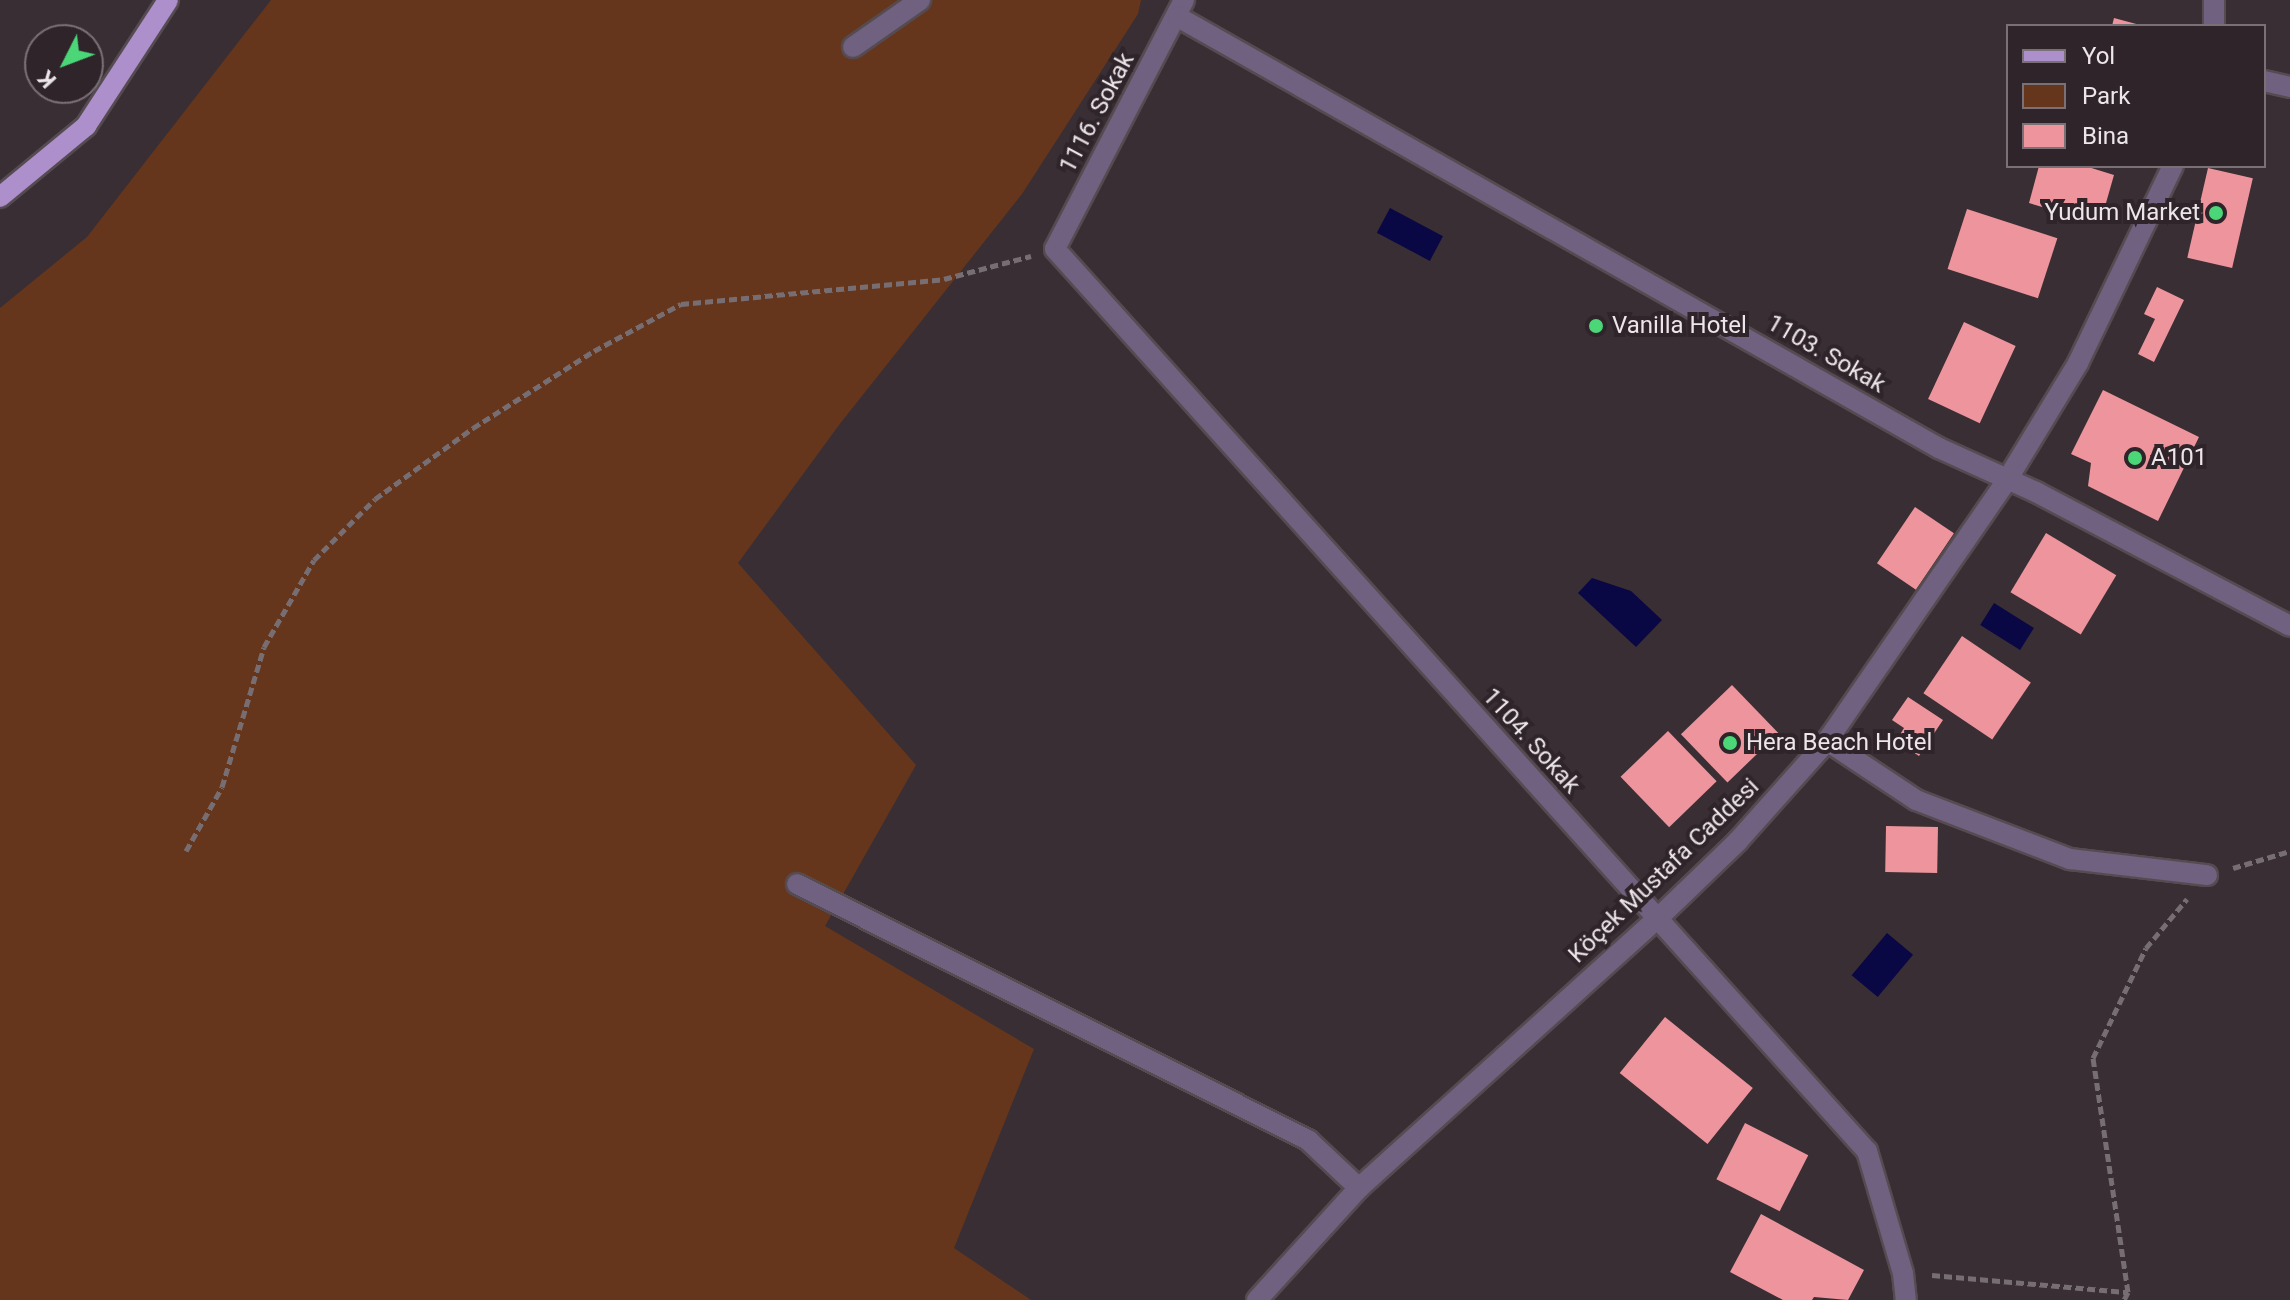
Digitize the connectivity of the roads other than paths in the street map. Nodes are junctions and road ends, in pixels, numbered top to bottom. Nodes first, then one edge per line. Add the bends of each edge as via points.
1 (168, 0) edge
2 (920, 0) edge
3 (2214, 0) edge
4 (1181, 8) edge
5 (2214, 24) edge
6 (853, 47) dead end
7 (2266, 81) edge
8 (2290, 87) edge
9 (2172, 168) edge
10 (0, 197) edge
11 (1055, 249) joint
12 (2007, 480) junction
13 (2290, 626) edge
14 (1827, 741) junction
15 (2207, 875) road end
16 (797, 884) dead end
17 (1656, 920) junction
18 (1359, 1188) junction
19 (1257, 1300) edge
20 (1906, 1300) edge

1 - 10 main road via 86,126
2 - 6 street
3 - 5 street
4 - 11 street, 1116. Sokak
4 - 12 street, 1103. Sokak via 1939,448
7 - 8 street
9 - 12 street, Köçek Mustafa Caddesi via 2078,363
11 - 17 street, 1104. Sokak
12 - 13 street, 1103. Sokak
12 - 14 street, Köçek Mustafa Caddesi
14 - 15 street via 1916,800 2070,859
14 - 17 street, Köçek Mustafa Caddesi via 1738,841
16 - 18 street via 1308,1140
17 - 18 street, Köçek Mustafa Caddesi
17 - 20 street, 1104. Sokak via 1867,1151
18 - 19 street, Köçek Mustafa Caddesi

